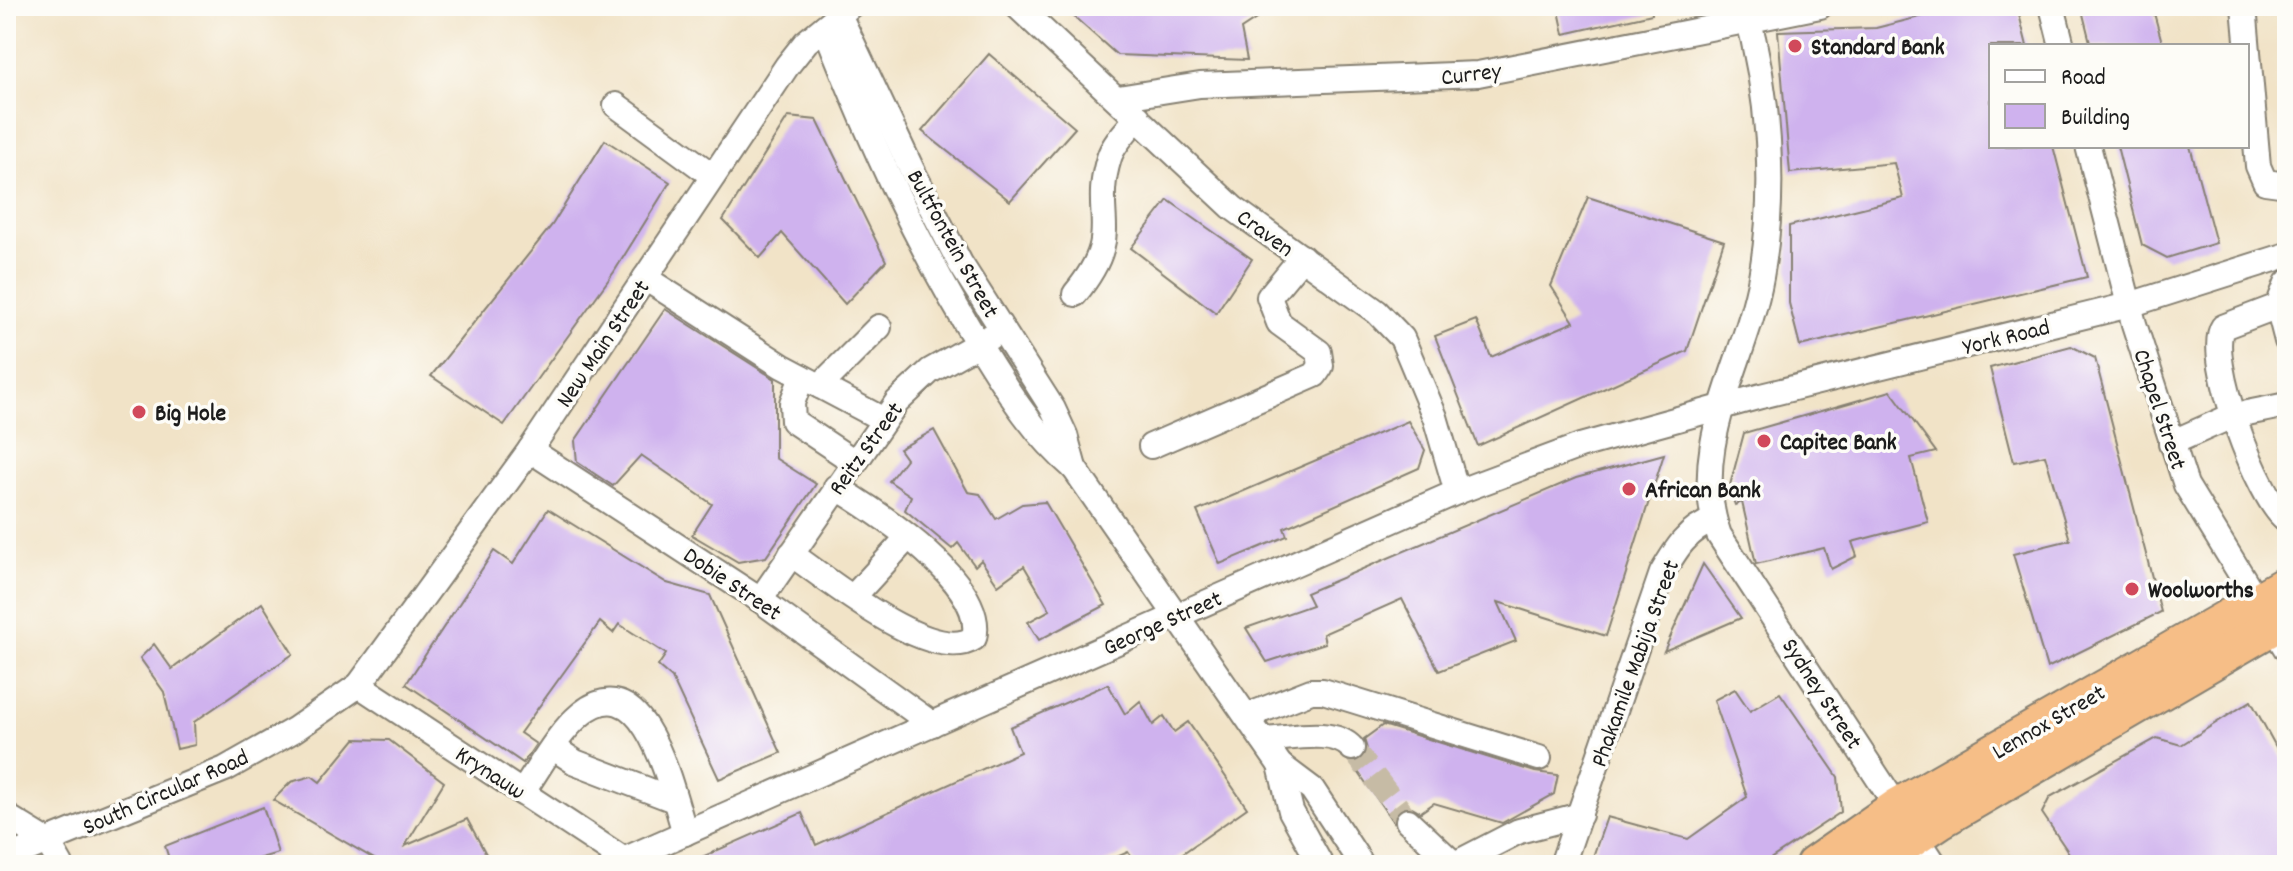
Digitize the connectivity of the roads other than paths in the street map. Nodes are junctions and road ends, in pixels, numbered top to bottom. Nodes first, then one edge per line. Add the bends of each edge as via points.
1 (1017, 6) edge
2 (1820, 6) edge
3 (2052, 6) edge
4 (2244, 6) edge
5 (1747, 12) edge
6 (837, 13) edge
7 (2062, 44) edge
8 (2247, 44) edge
9 (2249, 63) edge
10 (1118, 98) junction
11 (616, 105) dead end
12 (1138, 117) junction
13 (2089, 148) edge
14 (713, 176) junction
15 (2287, 185) edge
16 (2287, 255) edge
17 (1302, 257) junction
18 (645, 278) junction
19 (2287, 283) edge
20 (1075, 294) dead end
21 (2129, 305) junction
22 (2278, 306) junction
23 (879, 327) dead end
24 (1003, 329) junction
25 (2287, 341) edge
26 (978, 344) junction
27 (811, 381) junction
28 (2287, 405) edge
29 (1722, 406) junction
30 (2232, 416) junction
31 (884, 420) junction
32 (2171, 443) junction
33 (1151, 446) dead end
34 (530, 450) junction
35 (853, 461) junction
36 (1074, 468) junction
37 (836, 487) junction
38 (1457, 492) junction
39 (1714, 520) junction
40 (2287, 520) edge
41 (908, 537) junction
42 (791, 554) junction
43 (854, 596) junction
44 (760, 600) junction
45 (1178, 614) junction
46 (2278, 616) edge
47 (359, 685) junction
48 (1247, 716) junction
49 (932, 724) junction
50 (1263, 740) junction
51 (554, 748) junction
52 (1352, 748) tunnel mouth
53 (1539, 758) dead end
54 (1280, 765) junction
55 (522, 793) junction
56 (674, 800) junction
57 (1580, 815) junction
58 (6, 816) edge
59 (1408, 821) tunnel mouth
60 (685, 833) junction
61 (1916, 836) edge
62 (47, 841) junction
63 (6, 858) edge
64 (623, 863) edge
65 (61, 865) edge
66 (1321, 865) edge
67 (1362, 865) edge
68 (1453, 865) edge
69 (1562, 865) edge
70 (1814, 865) edge
71 (1873, 865) edge

1 - 10 street, Craven
2 - 5 street, Currey
3 - 7 street
4 - 8 street
5 - 10 street, Currey via 1478,74 1200,85
5 - 29 street via 1767,140 1768,229 1751,323
6 - 14 street, New Main Street via 787,66
6 - 24 street, Bultfontein Street via 940,224
6 - 26 street, Bultfontein Street via 900,204
9 - 15 street via 2258,166 2265,182
10 - 12 street, Craven
11 - 14 street
12 - 17 street, Craven via 1233,208
12 - 20 street via 1110,154 1101,259
13 - 21 street, Chapel Street
14 - 18 street, New Main Street
16 - 21 street, York Road
17 - 33 street via 1269,297 1279,323 1319,352 1321,366 1315,375
17 - 38 street, Craven via 1377,312 1402,338 1435,417
18 - 27 street
18 - 34 street, New Main Street
19 - 22 street
21 - 29 street, York Road
21 - 32 street, Chapel Street
22 - 25 street
22 - 30 street via 2231,323 2219,334
23 - 27 street
24 - 26 street, Reitz Street
24 - 36 street, Bultfontein Street via 1053,409
26 - 31 street, Reitz Street via 930,371
26 - 36 street, Bultfontein Street via 1042,438
27 - 31 street
27 - 35 street via 792,403 793,421
28 - 30 street
29 - 38 street, George Street via 1580,446
29 - 39 street via 1710,463
30 - 32 street
30 - 40 street via 2267,496
31 - 35 street, Reitz Street
32 - 46 street, Chapel Street via 2186,485
34 - 44 street, Dobie Street
34 - 47 street, New Main Street
35 - 37 street, Reitz Street
36 - 45 street, Bultfontein Street
37 - 41 street
37 - 42 street, Reitz Street
38 - 45 street, George Street
39 - 57 street, Phakamile Mabija Street via 1686,537 1662,573
39 - 61 street, Sydney Street
41 - 43 street
41 - 43 street via 962,589 973,609 974,638 948,646 917,637
42 - 43 street
42 - 44 street, Reitz Street
44 - 49 street, Dobie Street
45 - 48 street, Bultfontein Street
45 - 49 street, George Street
46 - 61 highway, Lennox Street
47 - 55 street, Krynauw
47 - 62 street, South Circular Road via 225,769
48 - 50 street, Bultfontein Street
48 - 53 street via 1323,691
49 - 60 street, George Street
50 - 52 street via 1328,737 1344,739
50 - 54 street, Bultfontein Street
51 - 55 street
51 - 56 street via 575,762
51 - 56 street via 595,705 614,702 628,708 662,755
54 - 66 street, Bultfontein Street via 1291,811
54 - 67 street, Bultfontein Street via 1312,789
55 - 64 street, Krynauw
56 - 60 street
57 - 68 street via 1519,831
57 - 69 street, Phakamile Mabija Street
58 - 62 street
59 - 68 street
60 - 64 street, George Street
61 - 70 highway, Lennox Street
61 - 71 highway, Lennox Street
62 - 63 street, South Circular Road
62 - 65 street

